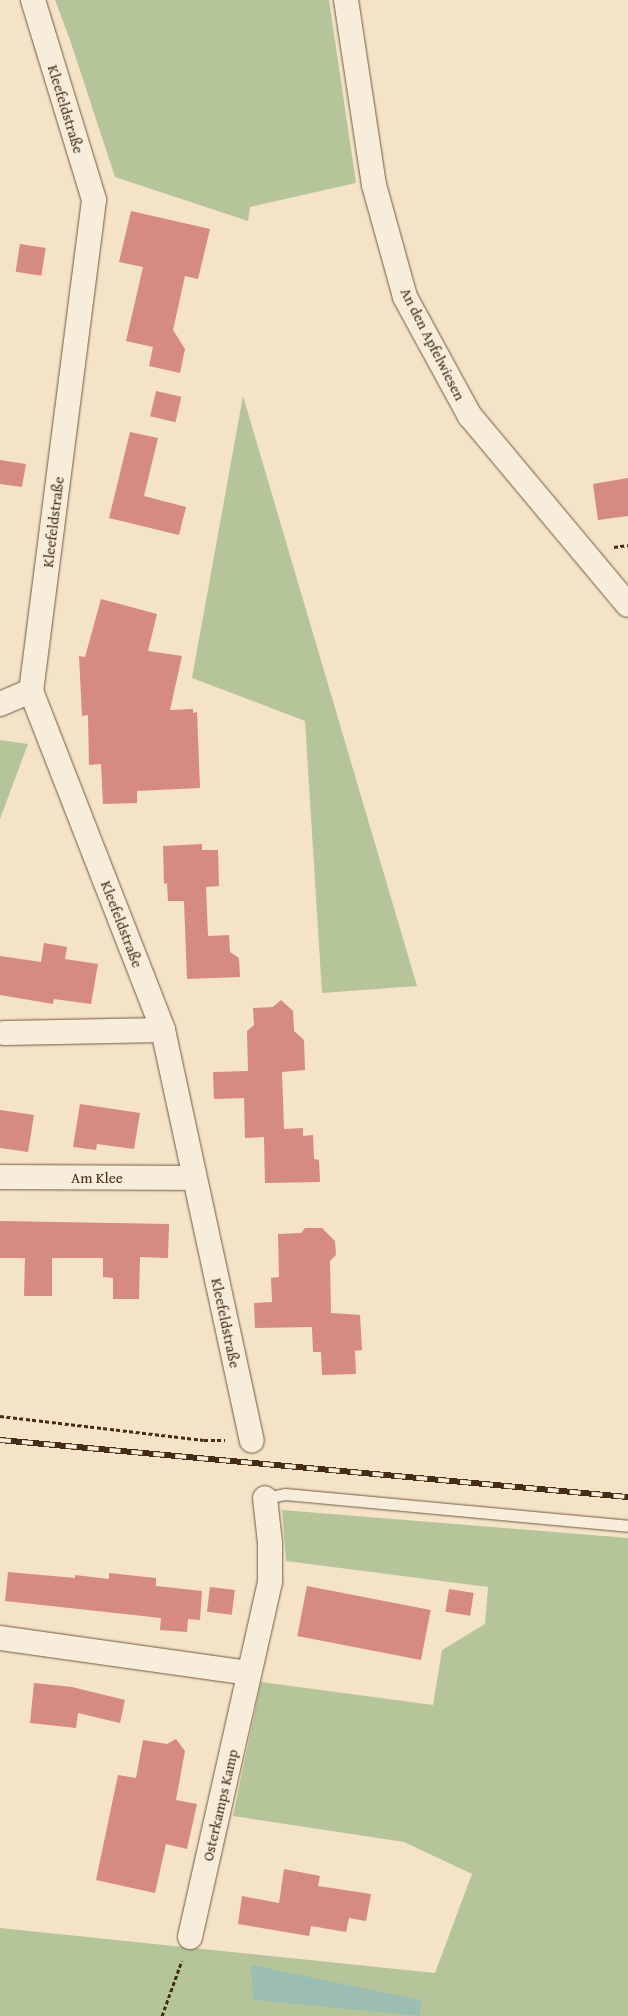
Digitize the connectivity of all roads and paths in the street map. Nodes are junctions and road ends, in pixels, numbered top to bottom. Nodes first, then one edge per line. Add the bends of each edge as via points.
1 (33, 0) edge
2 (346, 0) edge
3 (628, 605) edge
4 (31, 691) junction
5 (0, 704) edge
6 (163, 1030) junction
7 (4, 1033) dead end
8 (0, 1177) edge
9 (194, 1178) junction
10 (0, 1416) edge
11 (252, 1440) joint
12 (264, 1498) joint
13 (628, 1526) edge
14 (0, 1638) edge
15 (249, 1673) junction
16 (190, 1938) joint
17 (162, 2016) edge

1 - 4 street, Kleefeldstraße via 94,200
2 - 3 street, An den Apfelwiesen via 374,185 405,297 470,416
4 - 5 street
4 - 6 street, Kleefeldstraße
6 - 7 street
6 - 9 street, Kleefeldstraße
8 - 9 street, Am Klee
9 - 11 street, Kleefeldstraße
10 - 11 path via 204,1440
12 - 13 lane via 285,1494
12 - 15 street, Osterkamps Kamp via 270,1543 270,1581
14 - 15 street
15 - 16 street, Osterkamps Kamp
16 - 17 path

